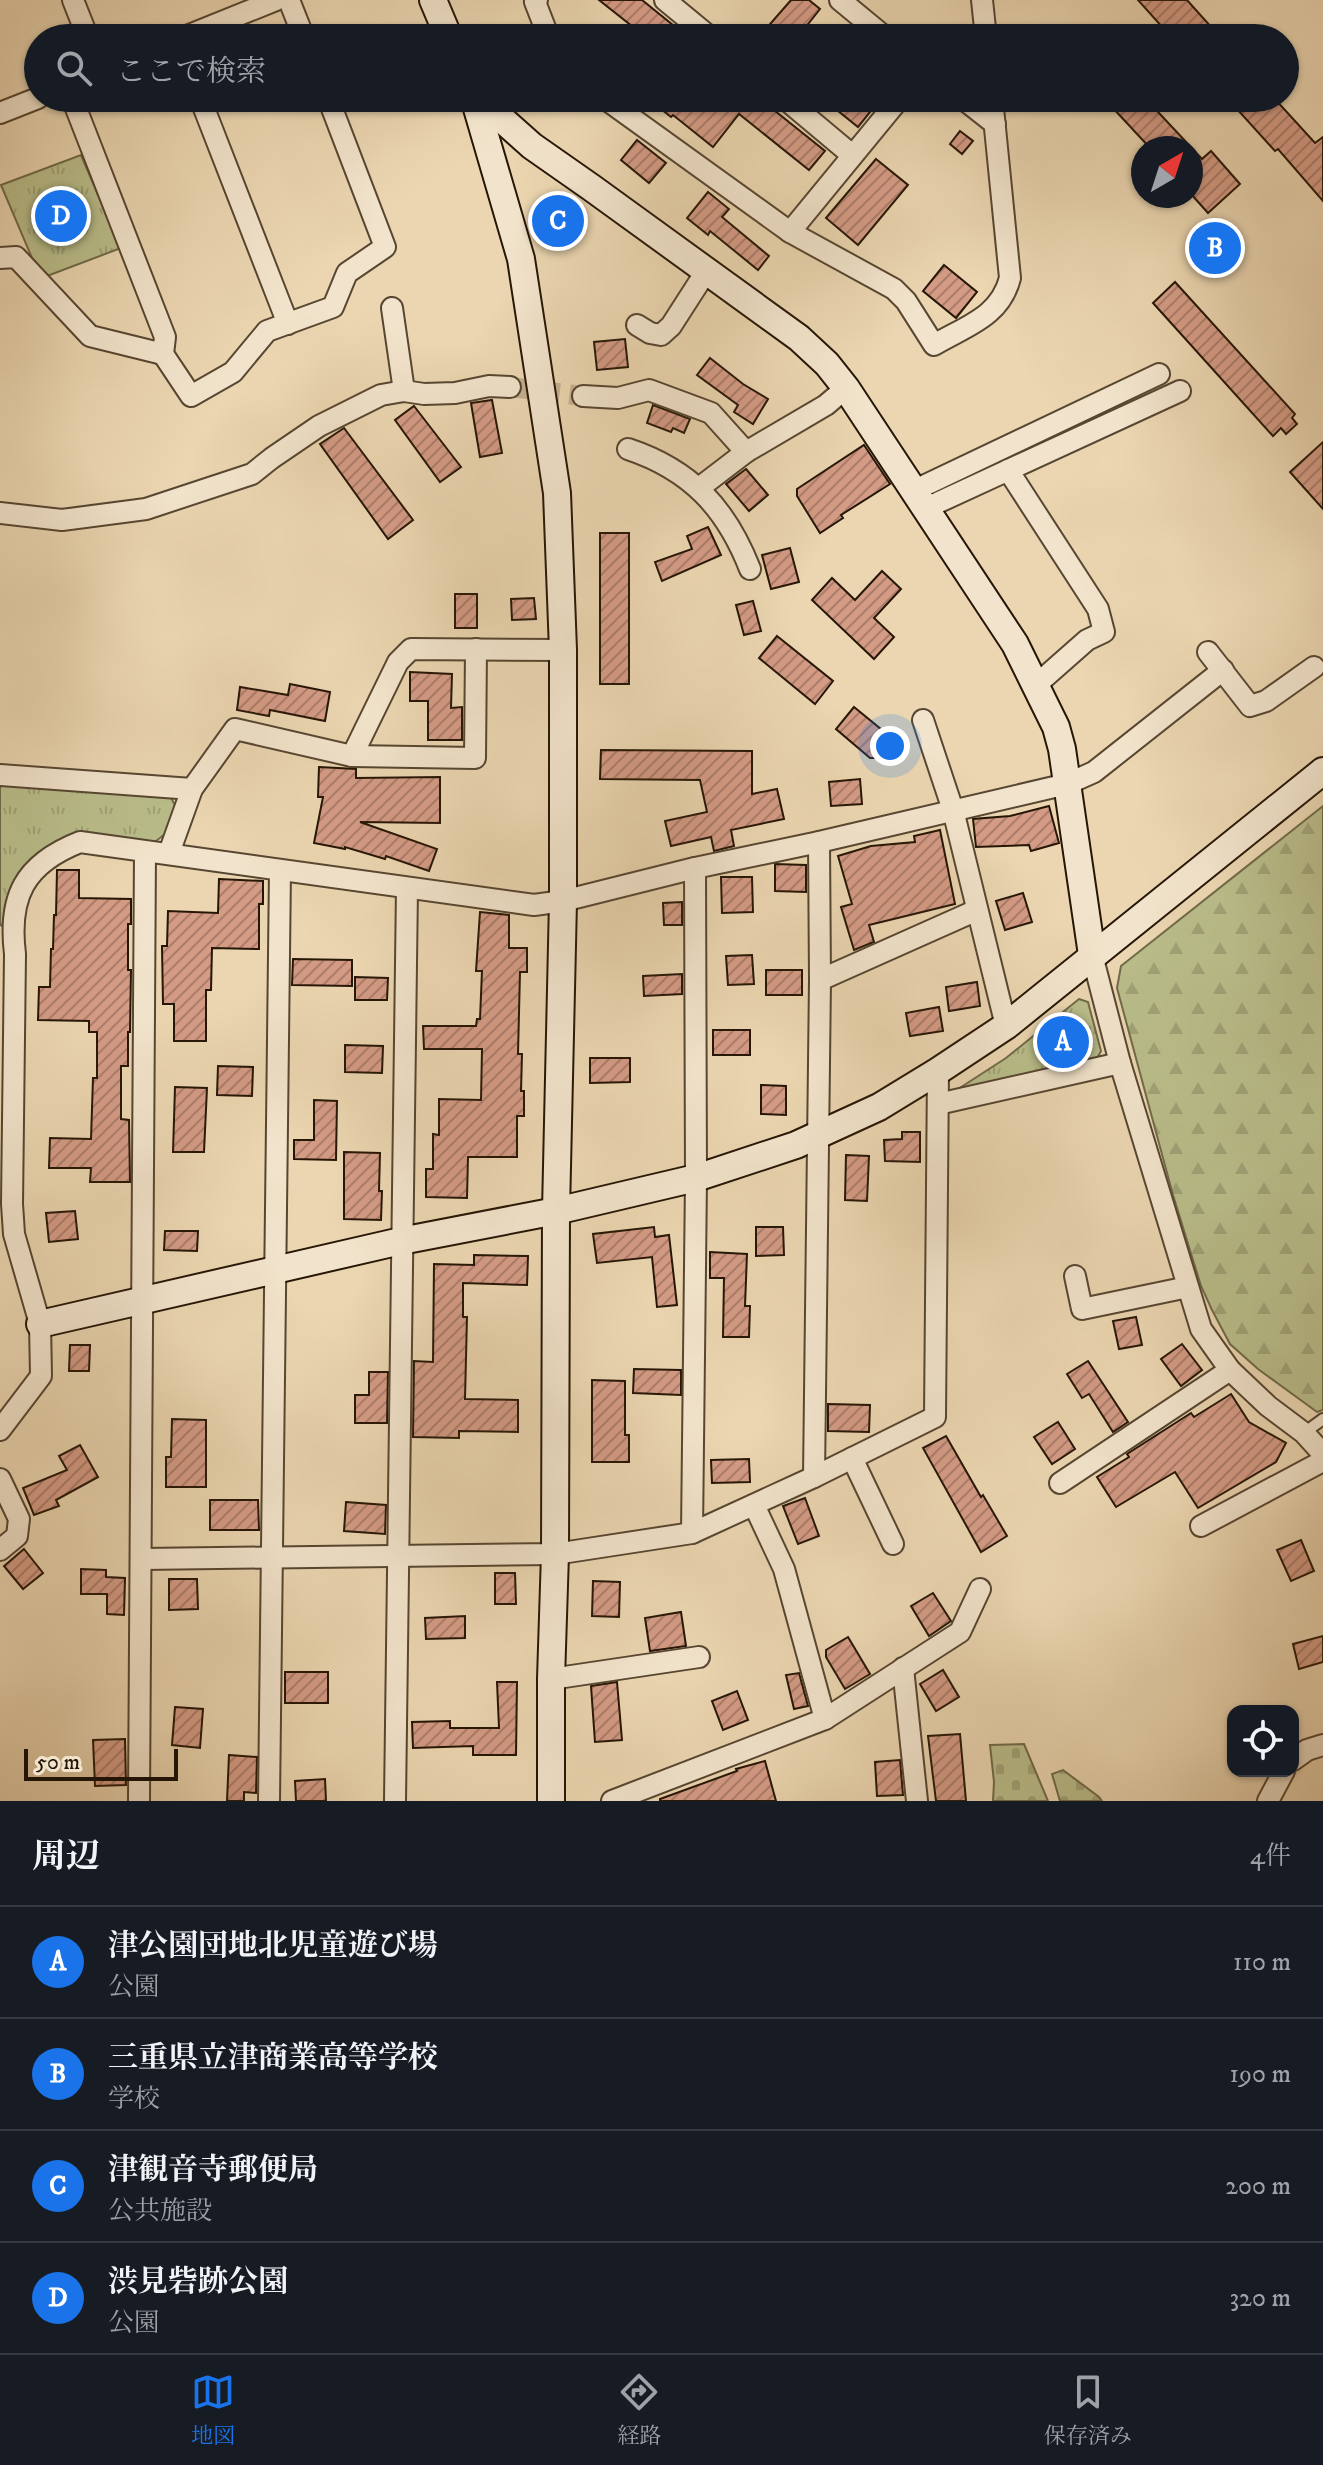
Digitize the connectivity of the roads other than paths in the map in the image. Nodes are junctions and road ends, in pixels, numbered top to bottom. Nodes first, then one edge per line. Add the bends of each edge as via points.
1 (73, 0) edge
2 (276, 0) edge
3 (289, 0) edge
4 (433, 0) edge
5 (537, 0) edge
6 (665, 0) edge
7 (840, 0) edge
8 (982, 0) edge
9 (82, 24) edge
10 (217, 24) edge
11 (298, 24) edge
12 (443, 24) edge
13 (544, 24) edge
14 (694, 24) edge
15 (869, 24) edge
16 (985, 24) edge
17 (24, 104) edge
18 (77, 112) edge
19 (205, 112) edge
20 (333, 112) edge
21 (480, 112) edge
22 (492, 112) edge
23 (623, 112) edge
24 (801, 112) edge
25 (888, 112) edge
26 (980, 112) edge
27 (994, 112) edge
28 (0, 113) edge
29 (995, 124) junction
30 (852, 155) junction
31 (790, 232) junction
32 (0, 258) edge
33 (707, 270) junction
34 (392, 308) dead end
35 (288, 324) junction
36 (637, 325) dead end
37 (163, 354) junction
38 (1159, 374) dead end
39 (510, 387) tunnel mouth
40 (846, 388) junction
41 (404, 391) junction
42 (1180, 391) dead end
43 (583, 396) tunnel mouth
44 (628, 449) dead end
45 (746, 452) junction
46 (1008, 470) junction
47 (699, 488) junction
48 (920, 499) junction
49 (0, 513) edge
50 (750, 569) dead end
51 (476, 649) junction
52 (563, 650) junction
53 (1208, 652) dead end
54 (1314, 667) dead end
55 (1223, 670) junction
56 (1036, 685) junction
57 (923, 720) dead end
58 (352, 756) junction
59 (1323, 771) edge
60 (0, 775) edge
61 (1067, 784) junction
62 (192, 789) junction
63 (953, 810) junction
64 (819, 842) junction
65 (145, 852) junction
66 (169, 853) junction
67 (695, 868) junction
68 (280, 870) junction
69 (407, 888) junction
70 (563, 901) junction
71 (977, 910) junction
72 (12, 927) junction
73 (1092, 955) junction
74 (0, 957) edge
75 (820, 980) junction
76 (1006, 1026) junction
77 (7, 1035) edge
78 (1120, 1063) junction
79 (938, 1071) junction
80 (938, 1104) junction
81 (817, 1134) junction
82 (696, 1178) junction
83 (6, 1204) edge
84 (556, 1211) junction
85 (401, 1241) junction
86 (276, 1271) junction
87 (1075, 1276) dead end
88 (1188, 1287) junction
89 (144, 1301) junction
90 (40, 1324) junction
91 (1230, 1370) junction
92 (1323, 1419) edge
93 (0, 1430) edge
94 (1304, 1433) junction
95 (1323, 1454) edge
96 (852, 1458) junction
97 (1323, 1461) edge
98 (814, 1477) junction
99 (0, 1479) edge
100 (1060, 1483) dead end
101 (754, 1505) junction
102 (1201, 1526) dead end
103 (692, 1533) junction
104 (893, 1544) dead end
105 (0, 1550) edge
106 (555, 1554) junction
107 (398, 1556) junction
108 (273, 1558) junction
109 (142, 1559) junction
110 (980, 1589) dead end
111 (699, 1657) dead end
112 (903, 1668) junction
113 (551, 1679) junction
114 (825, 1719) junction
115 (1323, 1745) edge
116 (1299, 1756) edge
117 (1281, 1777) edge
118 (139, 1801) edge
119 (269, 1801) edge
120 (395, 1801) edge
121 (551, 1801) edge
122 (612, 1801) edge
123 (917, 1801) edge
124 (1268, 1801) edge

1 - 9 street
2 - 10 street
3 - 11 street
4 - 12 street
5 - 13 street
6 - 14 street
7 - 15 street
8 - 16 street
17 - 28 street
18 - 37 street via 165,337
19 - 35 street
20 - 35 street via 385,247 347,273 333,307
21 - 52 street via 521,259 542,387 557,493
22 - 33 street
23 - 31 street
24 - 30 street
25 - 30 street
26 - 29 street
27 - 29 street
29 - 31 street via 1010,278 1006,295 994,310 934,345 894,289
30 - 31 street
32 - 37 street via 16,257 90,336
33 - 36 street via 661,335
33 - 40 street via 799,338
34 - 41 street
35 - 37 street via 267,331 233,372 191,396
38 - 48 street
39 - 41 street via 440,394
40 - 45 street
40 - 48 street
41 - 49 street via 381,395 319,426 252,474 146,509 62,520
42 - 46 street
43 - 45 street via 618,398 649,390 711,413
44 - 47 street via 664,463
45 - 47 street
46 - 48 street
46 - 56 street via 1098,609 1104,632 1087,640
47 - 50 street via 722,514
48 - 56 street
51 - 52 street
51 - 58 street via 411,649 398,662
51 - 58 street via 475,758
52 - 70 street
53 - 55 street
54 - 55 street via 1266,701 1250,706
55 - 61 street via 1094,772
56 - 61 street via 1056,727
57 - 63 street
58 - 62 street via 235,729
59 - 73 street
60 - 62 street
61 - 63 street
61 - 73 street
62 - 66 street
63 - 64 street
63 - 71 street
64 - 67 street
64 - 75 street
65 - 66 street
65 - 72 street via 80,842 55,853 26,882
65 - 89 street
66 - 68 street
67 - 70 street
67 - 82 street
68 - 69 street
68 - 86 street
69 - 70 street via 534,905
69 - 85 street
70 - 84 street
71 - 75 street
71 - 76 street
72 - 74 street
72 - 77 street via 15,954
73 - 76 street
73 - 78 street
75 - 81 street
76 - 79 street
77 - 83 street
78 - 80 street
78 - 88 street
79 - 80 street
79 - 81 street via 879,1107
80 - 96 street via 935,1417
81 - 82 street
81 - 98 street
82 - 84 street
82 - 103 street
83 - 90 street
84 - 85 street
84 - 106 street
85 - 86 street
85 - 107 street
86 - 89 street
86 - 108 street
87 - 88 street via 1082,1309
88 - 91 street via 1201,1329
89 - 90 street
89 - 109 street
90 - 93 street via 41,1376
91 - 94 street
91 - 100 street
92 - 94 lane
94 - 95 street
96 - 98 street
96 - 104 street
97 - 102 street
98 - 101 street
99 - 105 street via 19,1519 17,1536
101 - 103 street
101 - 114 street via 784,1569
103 - 106 street
106 - 107 street
106 - 113 street
107 - 108 street
107 - 120 street
108 - 109 street
108 - 119 street
109 - 118 street
110 - 112 street via 960,1632
111 - 113 street
112 - 114 street
112 - 123 street
113 - 121 street
114 - 122 street
115 - 116 street
117 - 124 street

